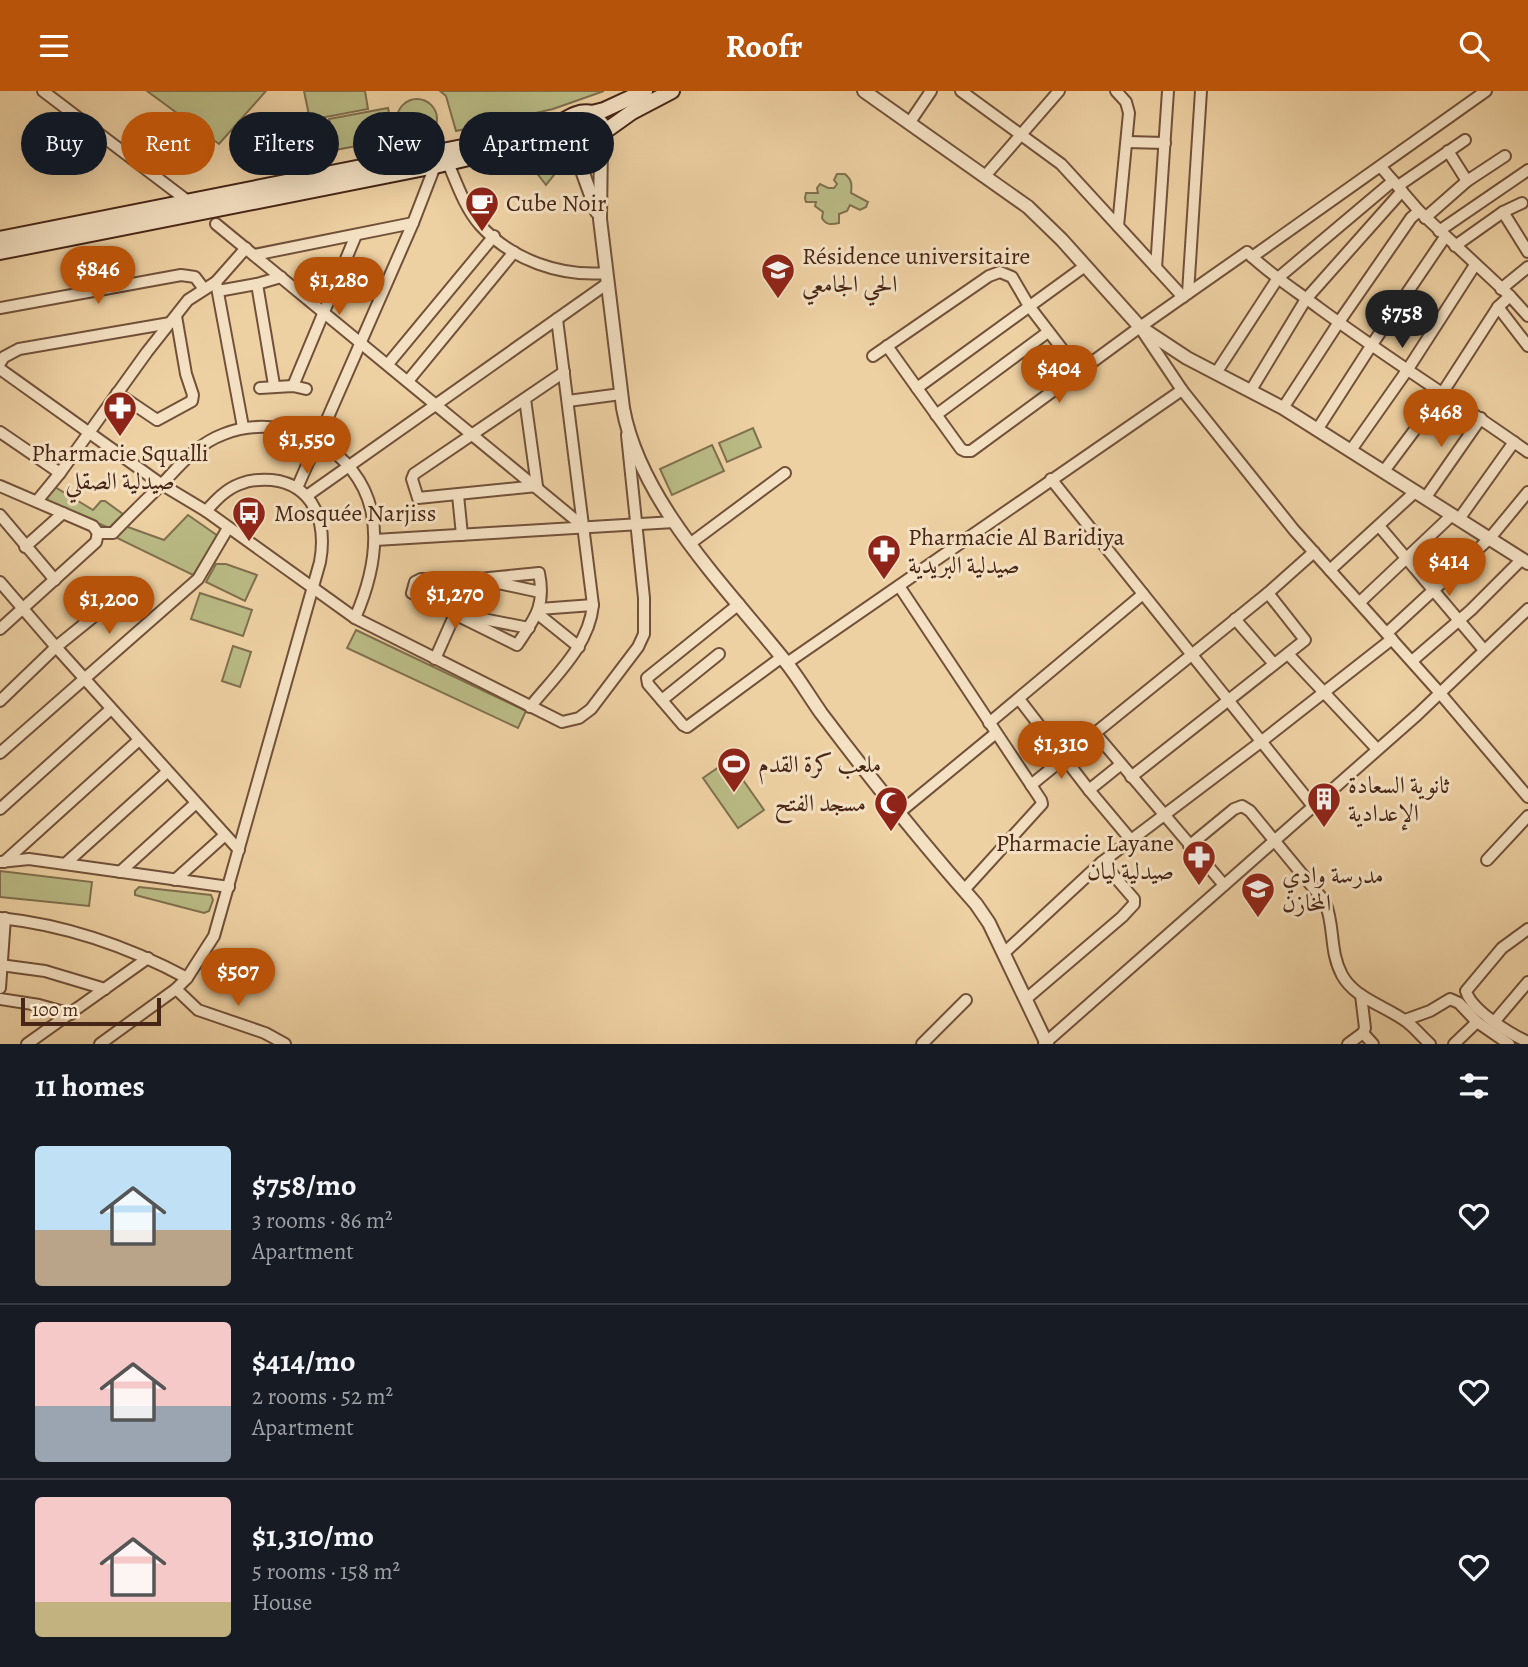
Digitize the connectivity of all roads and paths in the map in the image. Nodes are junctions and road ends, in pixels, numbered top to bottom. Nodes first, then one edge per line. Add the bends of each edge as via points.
1 (43, 91) edge
2 (645, 91) edge
3 (672, 91) edge
4 (864, 91) edge
5 (931, 91) edge
6 (961, 91) edge
7 (1059, 91) edge
8 (1116, 91) edge
9 (1168, 91) edge
10 (1201, 91) edge
11 (1486, 91) edge
12 (596, 112) edge
13 (910, 123) junction
14 (614, 128) edge
15 (1021, 135) junction
16 (1465, 140) dead end
17 (1127, 142) junction
18 (1165, 143) junction
19 (459, 149) edge
20 (1448, 151) junction
21 (1505, 156) dead end
22 (1381, 167) junction
23 (445, 170) edge
24 (1528, 170) edge
25 (386, 175) edge
26 (436, 175) edge
27 (582, 175) edge
28 (602, 175) edge
29 (985, 176) junction
30 (1467, 181) junction
31 (1398, 186) junction
32 (189, 202) junction
33 (1522, 203) dead end
34 (1503, 212) junction
35 (1422, 214) junction
36 (600, 219) junction
37 (413, 223) junction
38 (216, 224) dead end
39 (1118, 226) junction
40 (1442, 234) junction
41 (356, 235) junction
42 (494, 236) junction
43 (0, 239) edge
44 (1455, 246) junction
45 (0, 252) edge
46 (250, 252) junction
47 (514, 252) junction
48 (1528, 252) edge
49 (1252, 257) junction
50 (1475, 265) junction
51 (1085, 266) junction
52 (1528, 267) edge
53 (1156, 268) junction
54 (281, 277) junction
55 (607, 278) junction
56 (1278, 278) junction
57 (257, 285) junction
58 (217, 287) junction
59 (204, 289) junction
60 (1505, 292) junction
61 (1185, 295) junction
62 (1307, 299) junction
63 (1029, 306) junction
64 (1498, 307) junction
65 (0, 308) edge
66 (1526, 309) edge
67 (324, 312) junction
68 (557, 319) junction
69 (173, 320) junction
70 (1339, 323) junction
71 (1140, 327) junction
72 (1048, 333) junction
73 (361, 342) junction
74 (1371, 346) junction
75 (1528, 346) edge
76 (887, 347) junction
77 (873, 356) dead end
78 (0, 363) edge
79 (387, 364) junction
80 (0, 369) edge
81 (1408, 369) junction
82 (1079, 371) junction
83 (564, 372) junction
84 (1216, 373) junction
85 (408, 381) junction
86 (274, 386) junction
87 (293, 386) junction
88 (260, 388) dead end
89 (917, 388) junction
90 (306, 389) dead end
91 (1182, 390) junction
92 (1251, 390) junction
93 (1443, 392) junction
94 (117, 393) junction
95 (621, 394) junction
96 (525, 398) junction
97 (569, 401) junction
98 (435, 403) junction
99 (1283, 408) junction
100 (936, 415) junction
101 (1481, 418) junction
102 (626, 422) junction
103 (243, 427) junction
104 (1317, 430) junction
105 (0, 432) edge
106 (89, 432) junction
107 (473, 434) junction
108 (317, 440) junction
109 (1514, 442) junction
110 (1351, 450) junction
111 (1528, 452) edge
112 (348, 467) junction
113 (1384, 471) junction
114 (60, 473) junction
115 (785, 473) dead end
116 (1051, 479) junction
117 (161, 484) junction
118 (537, 487) junction
119 (297, 488) junction
120 (2, 489) edge
121 (1528, 492) edge
122 (308, 495) junction
123 (458, 495) junction
124 (1420, 495) junction
125 (37, 501) junction
126 (206, 511) junction
127 (63, 513) junction
128 (0, 515) edge
129 (1456, 517) junction
130 (674, 522) junction
131 (635, 524) junction
132 (1379, 526) junction
133 (584, 527) junction
134 (228, 528) junction
135 (97, 533) junction
136 (462, 535) junction
137 (1490, 538) junction
138 (375, 540) junction
139 (691, 543) junction
140 (26, 547) junction
141 (1314, 552) junction
142 (1407, 559) junction
143 (1526, 561) edge
144 (1330, 570) junction
145 (464, 579) junction
146 (480, 579) junction
147 (55, 580) junction
148 (0, 582) edge
149 (899, 586) junction
150 (314, 589) junction
151 (1434, 591) junction
152 (540, 592) junction
153 (1268, 593) junction
154 (1143, 594) junction
155 (114, 600) dead end
156 (1360, 602) junction
157 (739, 604) junction
158 (593, 605) junction
159 (23, 609) junction
160 (1528, 609) edge
161 (539, 611) junction
162 (455, 614) junction
163 (355, 618) junction
164 (1235, 619) junction
165 (1459, 621) junction
166 (529, 628) junction
167 (0, 629) edge
168 (1390, 636) junction
169 (56, 647) junction
170 (579, 647) junction
171 (1484, 650) junction
172 (1288, 654) junction
173 (719, 655) dead end
174 (1190, 655) junction
175 (435, 659) junction
176 (784, 660) junction
177 (1412, 661) junction
178 (1274, 664) junction
179 (84, 678) junction
180 (1440, 692) junction
181 (1324, 694) junction
182 (1019, 699) junction
183 (662, 700) junction
184 (1228, 700) junction
185 (0, 701) edge
186 (530, 707) junction
187 (111, 709) junction
188 (989, 723) junction
189 (996, 733) junction
190 (1095, 733) junction
191 (139, 740) junction
192 (1262, 741) junction
193 (1377, 749) junction
194 (0, 753) edge
195 (1063, 758) junction
196 (1120, 765) junction
197 (167, 772) junction
198 (1131, 777) junction
199 (1031, 785) junction
200 (1089, 790) junction
201 (1528, 797) edge
202 (196, 803) junction
203 (1312, 806) junction
204 (0, 809) edge
205 (900, 812) junction
206 (1163, 816) junction
207 (1528, 816) edge
208 (225, 835) junction
209 (1273, 839) junction
210 (1131, 840) junction
211 (1189, 846) junction
212 (239, 850) junction
213 (1487, 860) dead end
214 (2, 862) edge
215 (1102, 862) junction
216 (65, 864) junction
217 (120, 872) junction
218 (175, 880) junction
219 (1224, 885) junction
220 (229, 887) junction
221 (964, 890) junction
222 (2, 918) edge
223 (1528, 929) edge
224 (1004, 953) junction
225 (148, 958) junction
226 (1, 965) edge
227 (187, 978) junction
228 (1528, 982) edge
229 (0, 988) edge
230 (106, 989) junction
231 (176, 989) junction
232 (1361, 995) junction
233 (0, 999) edge
234 (1026, 999) junction
235 (965, 1000) dead end
236 (71, 1014) junction
237 (1405, 1020) junction
238 (1494, 1021) junction
239 (1476, 1022) junction
240 (1363, 1033) junction
241 (1528, 1042) edge
242 (1046, 1043) edge
243 (27, 1044) edge
244 (100, 1044) edge
245 (285, 1044) edge
246 (922, 1044) edge
247 (1348, 1044) edge
248 (1373, 1044) edge
249 (1430, 1044) edge
250 (1454, 1044) edge
251 (1508, 1044) edge

1 - 32 street
2 - 12 main road
3 - 14 main road via 632,112
4 - 13 street
5 - 13 street
6 - 15 street
7 - 15 street
8 - 17 street via 1129,113
9 - 18 street
10 - 61 street
11 - 22 street
13 - 29 street
15 - 29 street
15 - 39 street via 1061,164
16 - 20 street
17 - 18 street
17 - 39 street
18 - 53 street
19 - 32 main road
20 - 30 street
20 - 31 street
21 - 30 street
22 - 31 street
22 - 49 street
23 - 42 street via 480,225
24 - 40 street
25 - 45 main road
26 - 37 street
27 - 36 street
28 - 36 street
29 - 51 street via 1028,207
30 - 35 street
31 - 35 street
31 - 56 street
31 - 62 street
32 - 43 main road
33 - 34 street
34 - 44 street
34 - 48 street
35 - 40 street
35 - 70 street via 1411,218
36 - 55 street
37 - 41 street
37 - 73 street
38 - 46 street
39 - 53 street
40 - 44 street
40 - 74 street
41 - 46 street
41 - 67 street
42 - 47 street
42 - 79 street
44 - 50 street
46 - 54 street
46 - 58 street
47 - 55 street via 563,271
47 - 85 street
49 - 56 street
49 - 61 street via 1247,251
50 - 60 street
50 - 81 street
51 - 63 street
51 - 71 street
52 - 60 street
53 - 61 street
54 - 57 street
54 - 67 street
55 - 68 street
55 - 95 street
56 - 62 street
56 - 84 street
57 - 58 street
57 - 86 street
58 - 59 street
58 - 103 street
59 - 65 street via 195,277 181,275
59 - 69 street via 193,295
60 - 64 street
60 - 66 street
61 - 71 street
62 - 70 street
62 - 92 street
63 - 72 street
63 - 76 street via 1012,277 1000,272
63 - 89 street
64 - 75 street
64 - 93 street
67 - 73 street
67 - 87 street
68 - 83 street
68 - 98 street
69 - 78 street via 19,349
69 - 94 street
69 - 94 street via 192,401 156,420
70 - 74 street
70 - 99 street
71 - 82 street
71 - 84 street
71 - 91 street
72 - 82 street
72 - 100 street
73 - 79 street
73 - 108 street
74 - 81 street
74 - 104 street
76 - 77 street
76 - 89 street
79 - 85 street
80 - 106 street
81 - 93 street
81 - 110 street
82 - 100 street via 971,451 961,449
83 - 96 street
83 - 97 street
84 - 92 street
85 - 98 street
86 - 87 street
86 - 88 street
87 - 90 street
89 - 100 street
91 - 116 street
91 - 141 street
92 - 99 street
93 - 101 street
93 - 113 street
94 - 106 street
95 - 97 street
95 - 102 street
96 - 107 street
96 - 118 street
97 - 133 street
98 - 107 street
98 - 112 street
99 - 104 street
101 - 109 street
101 - 124 street
102 - 130 street via 635,453
102 - 131 street
103 - 108 street via 284,428
103 - 117 street via 199,447
104 - 110 street
105 - 114 street
106 - 114 street
106 - 117 street
107 - 118 street
107 - 123 street via 412,475 418,498
108 - 112 street
108 - 119 street
109 - 111 street
109 - 129 street
110 - 113 street
112 - 122 street
112 - 138 street via 369,501
113 - 124 street
114 - 125 street
115 - 139 street
116 - 149 street
116 - 154 street
117 - 126 street
117 - 135 street via 113,533
118 - 123 street
118 - 133 street
119 - 122 street
119 - 126 street via 265,479 240,483
120 - 125 street
121 - 137 street
122 - 150 street via 323,538
123 - 136 street
124 - 129 street
124 - 132 street
125 - 127 street
126 - 134 street
127 - 135 street via 93,526
127 - 140 street
128 - 140 street
129 - 137 street
129 - 142 street
130 - 131 street
130 - 139 street
131 - 133 street
131 - 186 street via 646,618 638,647 579,718 562,722
132 - 142 street
132 - 144 street
133 - 136 street
133 - 158 street
134 - 150 street
134 - 179 street via 198,579
135 - 147 street via 96,542
136 - 138 street
137 - 143 street
137 - 151 street
138 - 163 street
139 - 157 street
140 - 147 street
141 - 144 street
141 - 153 street
142 - 151 street
142 - 156 street
143 - 165 street
144 - 156 street
145 - 146 street
145 - 162 street
145 - 162 street via 421,579 411,591
146 - 152 street
146 - 152 street via 539,573
147 - 159 street
148 - 159 street
149 - 176 street
149 - 188 street
150 - 163 street
150 - 212 street
151 - 165 street
151 - 168 street
152 - 161 street
153 - 164 street
153 - 172 street via 1305,640
154 - 174 street
154 - 182 street
155 - 169 street
156 - 168 street
157 - 176 street
157 - 183 street via 647,678
158 - 161 street
158 - 170 street via 590,627
159 - 167 street
159 - 169 street
160 - 171 street
161 - 166 street
161 - 170 street
162 - 166 street
162 - 166 street via 517,645
162 - 175 street
163 - 175 street
164 - 174 street
164 - 178 street
165 - 171 street
165 - 177 street
168 - 177 street
168 - 181 street
169 - 179 street
169 - 185 street
170 - 186 street
171 - 180 street
172 - 178 street
172 - 181 street
173 - 183 street
174 - 184 street
174 - 190 street
175 - 186 street
176 - 183 street via 687,727
176 - 205 street
177 - 180 street
178 - 184 street
179 - 187 street
179 - 194 street
180 - 193 street
180 - 201 street
181 - 192 street
181 - 193 street
182 - 188 street
182 - 195 street
184 - 192 street
184 - 198 street
187 - 191 street
187 - 204 street
188 - 189 street
189 - 199 street
189 - 205 street
190 - 195 street
190 - 196 street
191 - 197 street
191 - 214 street
192 - 203 street
192 - 206 street
193 - 203 street
195 - 199 street
195 - 200 street
196 - 198 street
196 - 200 street
197 - 202 street
197 - 216 street
198 - 206 street
199 - 221 street via 1042,804
200 - 210 street
202 - 208 street
202 - 217 street
203 - 209 street
205 - 221 street
206 - 210 street
206 - 211 street
207 - 213 street
208 - 212 street
208 - 218 street
209 - 211 street via 1242,806
209 - 219 street
209 - 232 street via 1325,902 1336,960 1342,975
210 - 215 street
211 - 219 street
212 - 220 street
214 - 216 street via 29,859
215 - 224 street
215 - 234 street via 1134,904
216 - 217 street
217 - 218 street
218 - 220 street
219 - 242 street
220 - 227 street via 214,936
221 - 224 street via 989,922
222 - 225 street via 74,932
222 - 226 street
223 - 238 street via 1502,948 1466,991
224 - 234 street
225 - 227 street
225 - 230 street
226 - 229 street
226 - 230 street via 45,971
227 - 231 street
228 - 238 street
230 - 236 street
231 - 244 street
231 - 245 street via 198,1010
232 - 237 street
232 - 240 street
233 - 236 street
234 - 242 street
235 - 246 street
236 - 243 street
237 - 239 street via 1450,999
237 - 249 street
238 - 241 street
239 - 250 street
239 - 251 street
240 - 247 street
240 - 248 street

